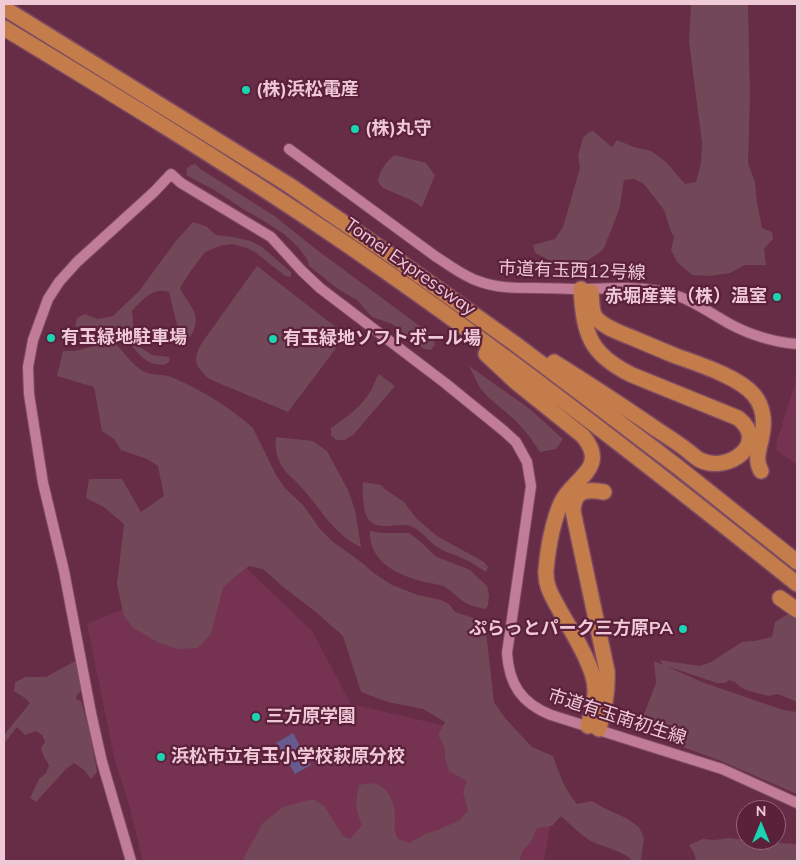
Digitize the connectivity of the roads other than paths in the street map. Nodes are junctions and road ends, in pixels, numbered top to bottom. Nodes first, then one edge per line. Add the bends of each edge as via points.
1 (4, 8) edge
2 (4, 28) edge
3 (289, 149) dead end
4 (439, 289) junction
5 (586, 289) junction
6 (429, 303) junction
7 (796, 344) edge
8 (761, 471) dead end
9 (604, 492) dead end
10 (797, 562) edge
11 (797, 584) edge
12 (780, 598) dead end
13 (797, 610) edge
14 (593, 728) junction
15 (797, 803) edge
16 (131, 861) edge

1 - 4 highway, Tomei Expressway via 289,185
2 - 6 highway, Tomei Expressway via 280,200
3 - 5 street, 市道有玉西12号線 via 466,276 502,287
4 - 5 highway via 608,396 700,460 723,464 743,453 750,438 745,423 738,418 632,375 606,359 590,340 586,328 583,316
4 - 10 highway, Tomei Expressway via 591,401
5 - 7 street, 市道有玉西12号線 via 639,288 675,294 741,330
5 - 8 highway via 595,317 603,324 737,382 754,395 764,424 757,454
6 - 11 highway, Tomei Expressway via 640,459
6 - 14 highway via 589,444 590,469 563,500 556,517 546,580 551,596 591,669 596,690
9 - 14 highway via 592,490 580,494 575,498 573,511 607,671 607,698
12 - 13 highway
14 - 15 street, 市道有玉南初生線 via 722,769
14 - 16 street, 市道有玉南初生線 via 530,704 510,675 506,653 531,486 527,462 516,442 445,383 320,288 271,237 171,174 59,282 48,299 34,340 28,376 43,483 102,762

